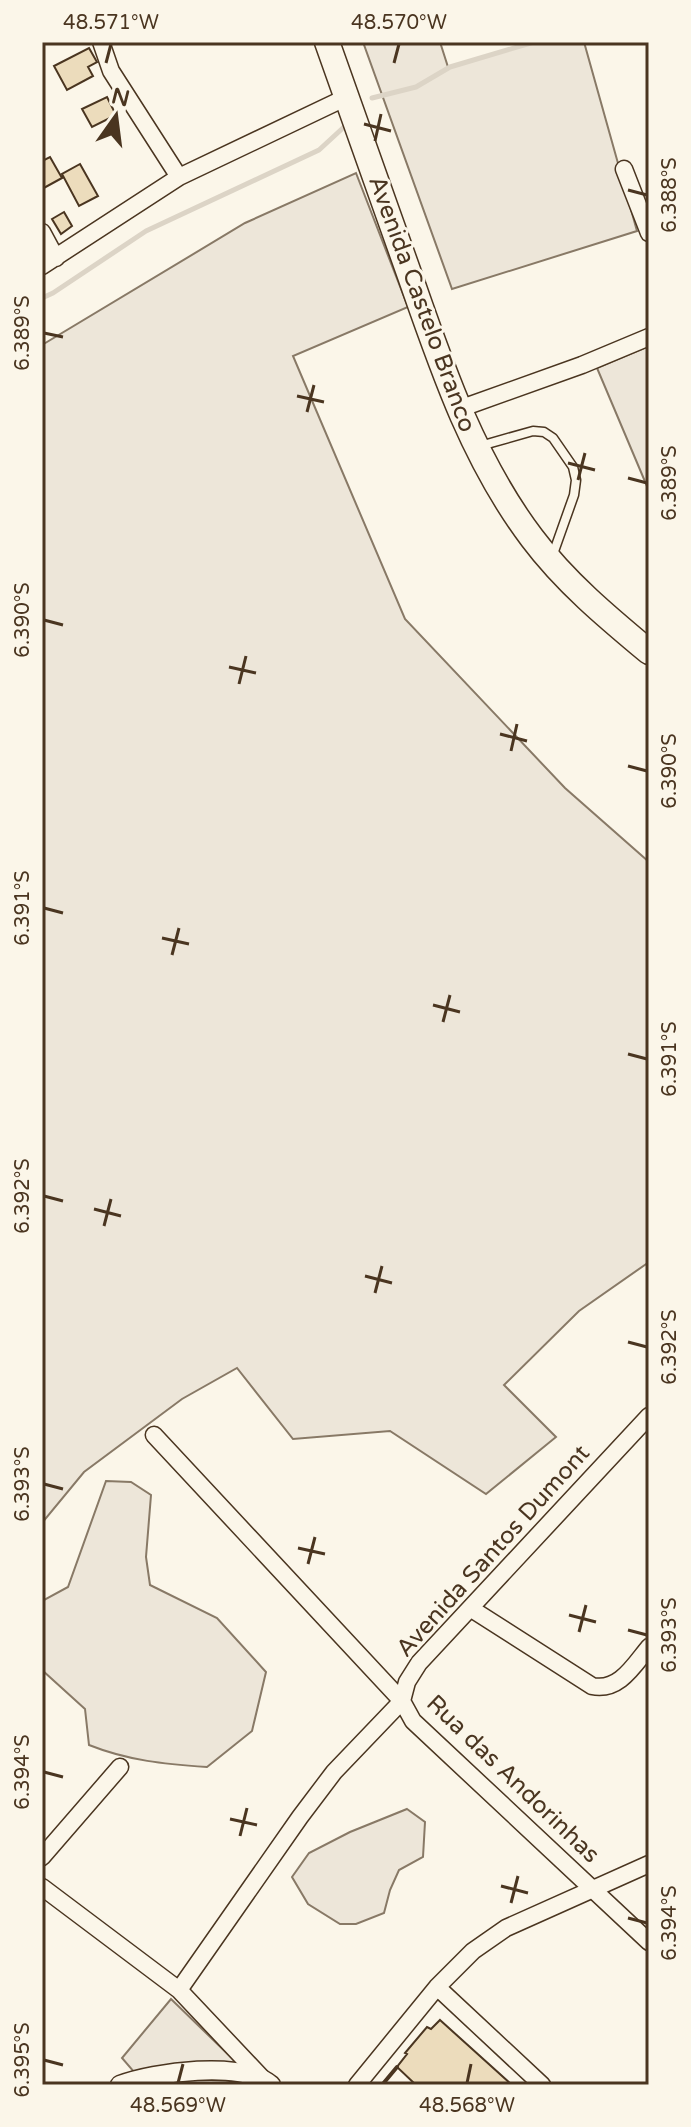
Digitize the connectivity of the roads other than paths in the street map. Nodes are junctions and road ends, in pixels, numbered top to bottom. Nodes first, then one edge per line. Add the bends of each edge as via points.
1 (101, 42) edge
2 (327, 42) edge
3 (347, 97) junction
4 (624, 169) dead end
5 (179, 177) junction
6 (42, 232) edge
7 (649, 233) edge
8 (49, 262) edge
9 (649, 337) edge
10 (459, 409) junction
11 (476, 447) junction
12 (551, 561) junction
13 (649, 652) edge
14 (649, 1416) edge
15 (154, 1435) dead end
16 (470, 1608) junction
17 (649, 1647) edge
18 (402, 1701) junction
19 (120, 1767) dead end
20 (42, 1857) edge
21 (649, 1864) edge
22 (42, 1887) edge
23 (593, 1891) junction
24 (649, 1942) edge
25 (437, 1987) junction
26 (179, 1990) junction
27 (267, 2082) edge
28 (120, 2085) edge
29 (357, 2085) edge
30 (542, 2085) edge

1 - 5 street via 111,71
2 - 3 main road, Avenida Castelo Branco
3 - 5 street
3 - 10 main road, Avenida Castelo Branco
4 - 7 street
5 - 8 street
6 - 8 street
9 - 10 street
10 - 11 main road, Avenida Castelo Branco
11 - 12 main road, Avenida Castelo Branco via 511,509
11 - 12 lane via 544,432 573,467 574,495
12 - 13 main road, Avenida Castelo Branco
14 - 16 street, Avenida Santos Dumont
15 - 18 street, Rua das Andorinhas
16 - 17 street via 592,1686 603,1688 622,1680
16 - 18 street, Avenida Santos Dumont via 419,1663
18 - 23 street, Rua das Andorinhas via 413,1721
18 - 26 street, Avenida Santos Dumont via 334,1772
19 - 20 street
21 - 23 street
22 - 26 street
23 - 24 street, Rua das Andorinhas
23 - 25 street via 506,1928
25 - 29 street
25 - 30 street
26 - 27 street
27 - 28 street via 223,2070 140,2078

